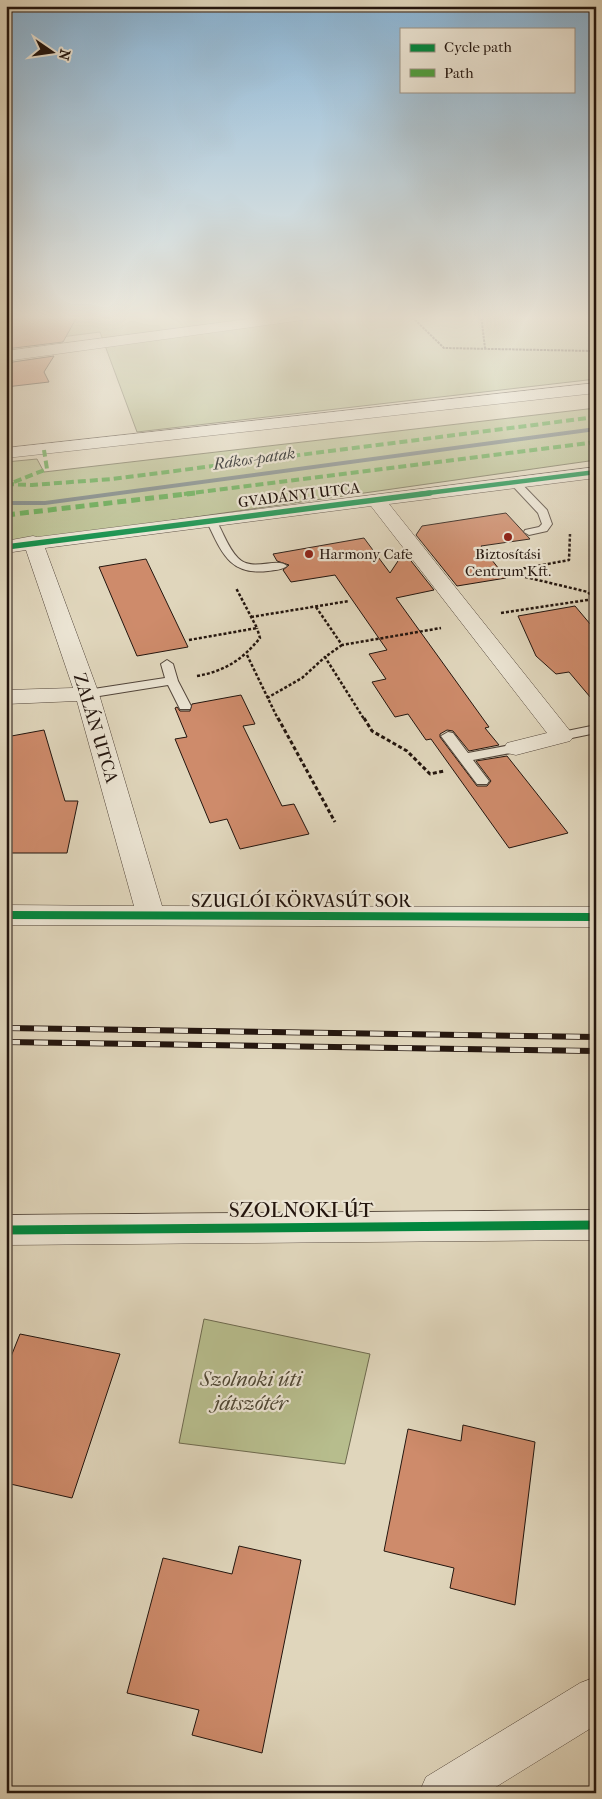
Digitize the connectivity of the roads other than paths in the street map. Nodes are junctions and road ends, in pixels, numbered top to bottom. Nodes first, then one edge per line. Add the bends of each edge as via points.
1 (497, 399) edge
2 (6, 453) edge
3 (596, 472) edge
4 (513, 481) junction
5 (376, 500) junction
6 (212, 520) junction
7 (529, 532) dead end
8 (33, 542) junction
9 (6, 547) edge
10 (281, 566) dead end
11 (167, 664) dead end
12 (172, 681) junction
13 (87, 694) junction
14 (6, 698) edge
15 (185, 706) dead end
16 (596, 729) edge
17 (448, 736) dead end
18 (562, 736) junction
19 (516, 748) joint
20 (467, 761) junction
21 (482, 781) dead end
22 (6, 915) edge
23 (150, 916) junction
24 (596, 917) edge
25 (596, 1225) edge
26 (6, 1230) edge
27 (596, 1699) edge
28 (442, 1793) edge

1 - 2 street
3 - 4 street, GVADÁNYI UTCA
4 - 5 street, GVADÁNYI UTCA
4 - 7 lane via 543,512 547,524 543,529
5 - 6 street, GVADÁNYI UTCA
5 - 18 street
6 - 8 street, GVADÁNYI UTCA
6 - 10 lane via 239,566 259,570
8 - 9 street, GVADÁNYI UTCA
8 - 13 street, ZALÁN UTCA
11 - 12 lane
12 - 13 lane
12 - 15 lane
13 - 14 street
13 - 23 street, ZALÁN UTCA
16 - 18 lane
17 - 20 lane
18 - 19 street
19 - 20 lane
20 - 21 lane
22 - 23 street, SZUGLÓI KÖRVASÚT SOR
23 - 24 street, SZUGLÓI KÖRVASÚT SOR
25 - 26 street, SZOLNOKI ÚT
27 - 28 street

